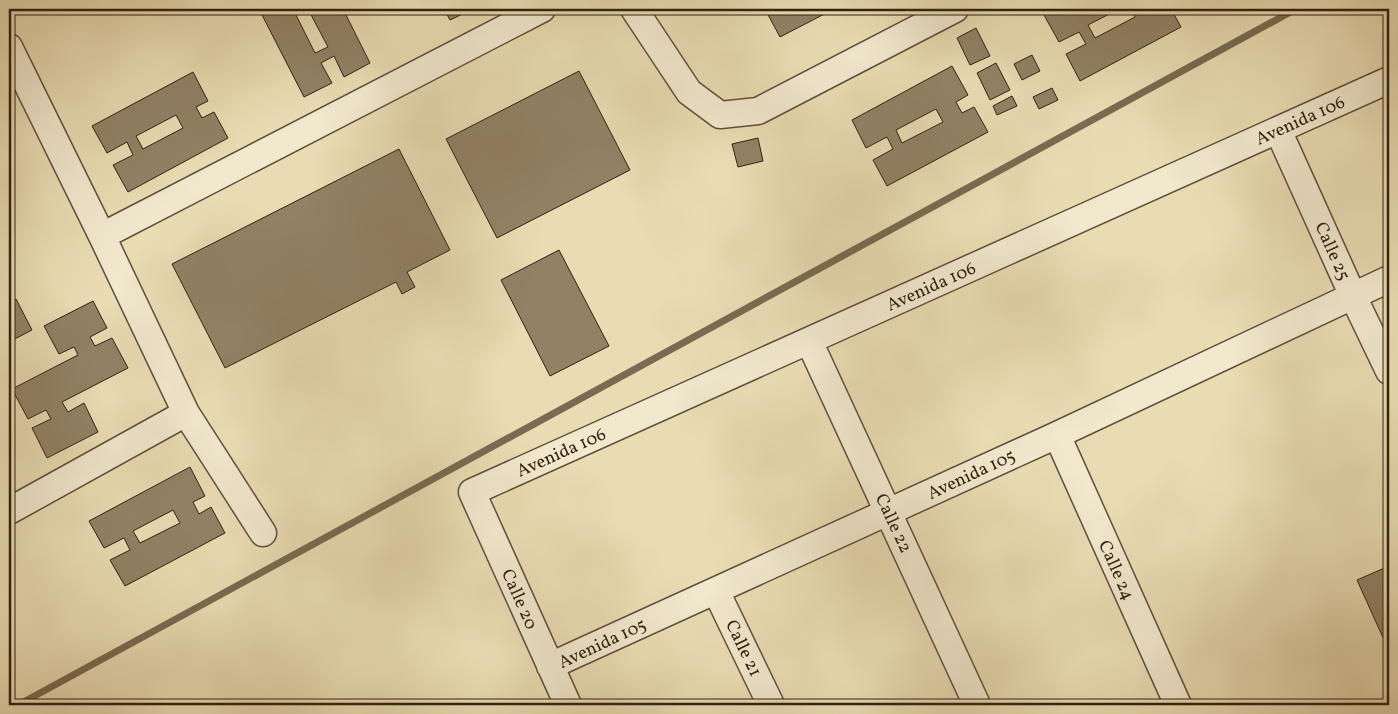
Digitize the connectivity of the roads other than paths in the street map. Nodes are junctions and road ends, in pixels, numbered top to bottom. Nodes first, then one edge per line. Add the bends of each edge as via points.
1 (542, 9) edge
2 (634, 9) edge
3 (956, 9) edge
4 (9, 47) edge
5 (1389, 80) edge
6 (1278, 130) junction
7 (102, 236) junction
8 (1389, 278) edge
9 (1352, 294) junction
10 (809, 341) junction
11 (1389, 371) edge
12 (186, 413) junction
13 (1056, 435) junction
14 (472, 492) joint
15 (9, 511) edge
16 (889, 512) junction
17 (263, 533) dead end
18 (716, 591) junction
19 (550, 666) junction
20 (568, 705) edge
21 (771, 705) edge
22 (977, 705) edge
23 (1178, 705) edge

1 - 7 street
2 - 3 street via 688,92 720,115 758,111
4 - 7 street
5 - 6 street, Avenida 106
6 - 9 street, Calle 25
6 - 10 street, Avenida 106
7 - 12 street
8 - 9 street, Avenida 105
9 - 11 street, Calle 25
9 - 13 street, Avenida 105
10 - 14 street, Avenida 106
10 - 16 street, Calle 22
12 - 15 street
12 - 17 street
13 - 16 street, Avenida 105
13 - 23 street, Calle 24
14 - 19 street, Calle 20
16 - 18 street, Avenida 105
16 - 22 street, Calle 22
18 - 19 street, Avenida 105
18 - 21 street, Calle 21
19 - 20 street, Calle 20

